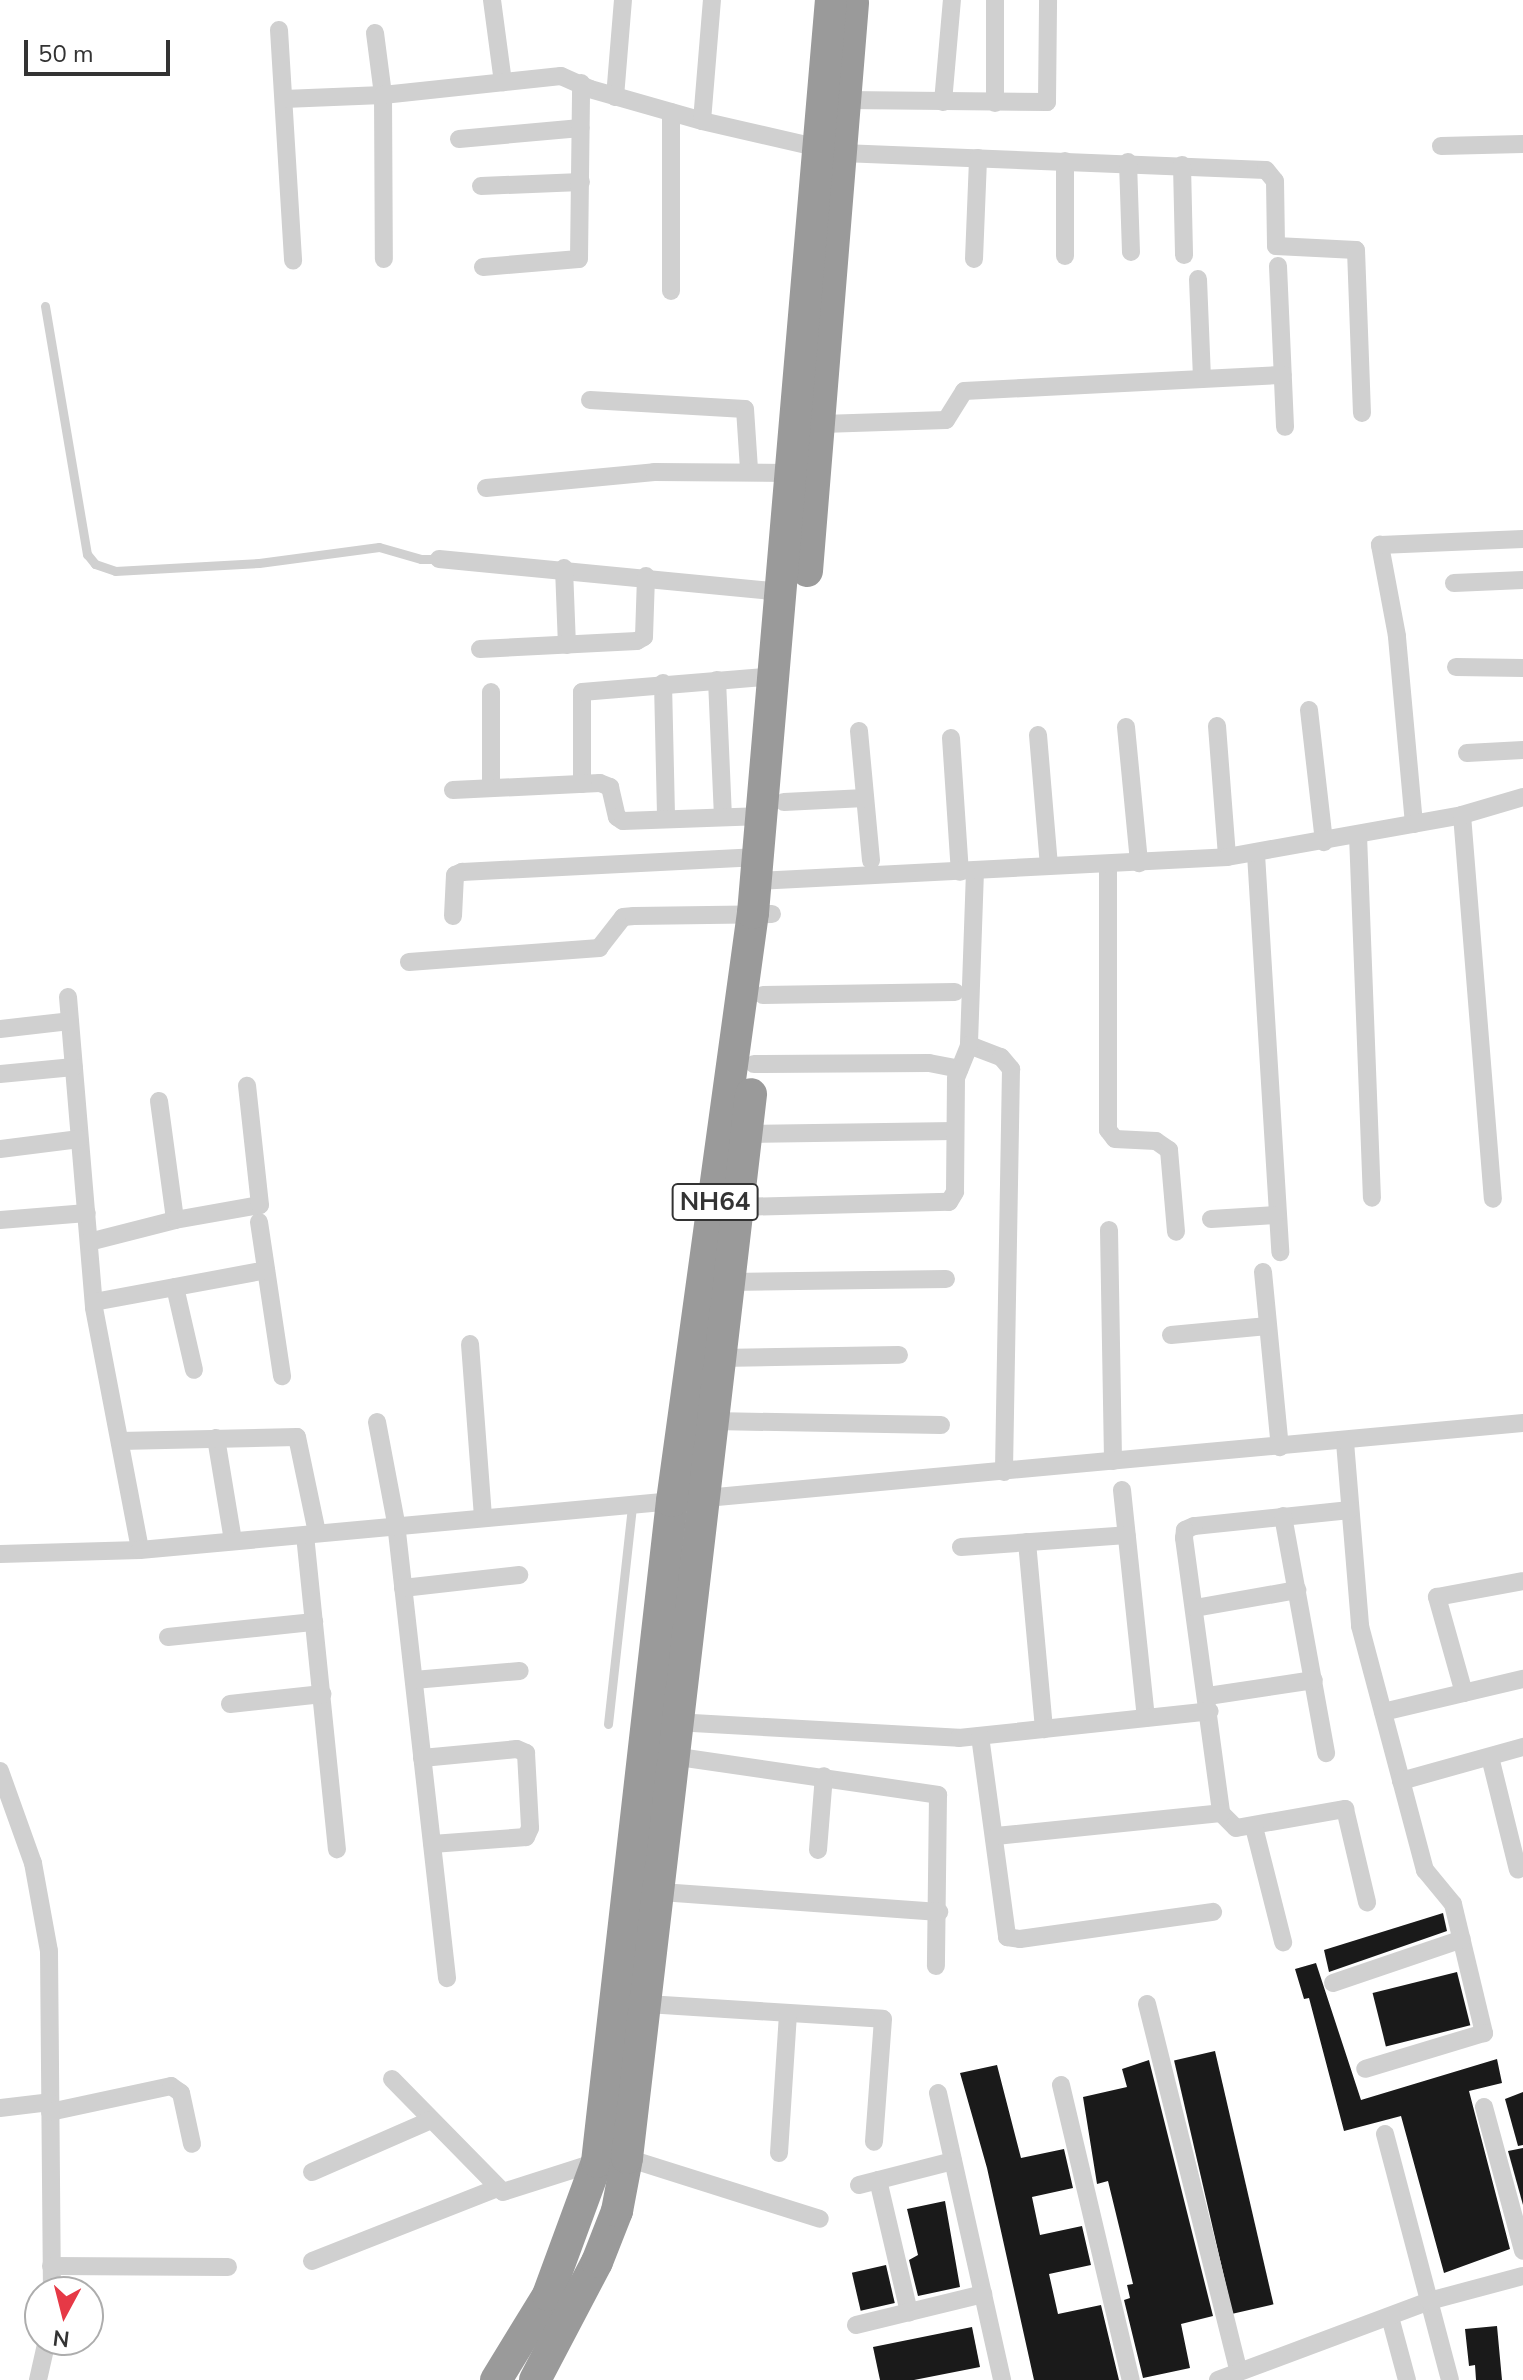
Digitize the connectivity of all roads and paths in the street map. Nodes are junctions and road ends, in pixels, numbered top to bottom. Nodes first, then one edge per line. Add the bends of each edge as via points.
1 (492, 0) edge
2 (623, 0) edge
3 (712, 0) edge
4 (831, 0) edge
5 (853, 0) edge
6 (952, 0) edge
7 (995, 0) edge
8 (1048, 0) edge
9 (279, 30) dead end
10 (375, 33) dead end
11 (503, 82) junction
12 (581, 83) junction
13 (383, 95) junction
14 (615, 97) junction
15 (284, 99) junction
16 (846, 100) junction
17 (943, 102) junction
18 (995, 103) junction
19 (671, 112) junction
20 (702, 121) junction
21 (581, 128) junction
22 (459, 139) dead end
23 (1523, 144) edge
24 (1441, 146) dead end
25 (831, 149) junction
26 (978, 158) junction
27 (1065, 161) junction
28 (1128, 162) junction
29 (1182, 165) junction
30 (581, 182) junction
31 (481, 186) dead end
32 (1131, 252) dead end
33 (1184, 255) dead end
34 (1065, 256) dead end
35 (384, 259) dead end
36 (974, 259) dead end
37 (293, 261) dead end
38 (1278, 266) dead end
39 (483, 267) dead end
40 (1198, 279) dead end
41 (671, 291) dead end
42 (45, 306) dead end
43 (1283, 375) junction
44 (1202, 379) junction
45 (590, 400) dead end
46 (1362, 413) dead end
47 (822, 424) junction
48 (1285, 427) dead end
49 (749, 469) junction
50 (794, 473) junction
51 (486, 488) dead end
52 (1523, 539) edge
53 (439, 559) joint
54 (564, 568) junction
55 (646, 576) junction
56 (1523, 580) edge
57 (1454, 583) dead end
58 (784, 592) junction
59 (567, 645) junction
60 (480, 649) dead end
61 (1456, 667) dead end
62 (1523, 668) edge
63 (776, 676) junction
64 (717, 680) junction
65 (663, 683) junction
66 (491, 692) dead end
67 (1309, 710) dead end
68 (1217, 726) dead end
69 (1126, 727) dead end
70 (859, 731) dead end
71 (1038, 735) dead end
72 (951, 738) dead end
73 (1523, 750) edge
74 (1467, 753) dead end
75 (582, 784) junction
76 (491, 788) junction
77 (453, 790) dead end
78 (1523, 797) edge
79 (865, 798) junction
80 (773, 809) junction
81 (1462, 815) junction
82 (723, 817) junction
83 (666, 819) junction
84 (1414, 824) junction
85 (1358, 835) junction
86 (1324, 842) junction
87 (1256, 854) junction
88 (1227, 857) junction
89 (871, 860) dead end
90 (1139, 863) junction
91 (1108, 864) junction
92 (1049, 866) junction
93 (968, 871) junction
94 (764, 873) junction
95 (763, 914) junction
96 (453, 916) dead end
97 (409, 962) dead end
98 (955, 992) dead end
99 (763, 995) junction
100 (68, 997) dead end
101 (70, 1021) junction
102 (0, 1029) edge
103 (969, 1045) junction
104 (754, 1064) junction
105 (74, 1067) junction
106 (959, 1069) junction
107 (0, 1074) edge
108 (247, 1086) dead end
109 (159, 1101) dead end
110 (955, 1131) junction
111 (746, 1134) junction
112 (79, 1139) junction
113 (0, 1149) edge
114 (1372, 1198) dead end
115 (1493, 1199) dead end
116 (738, 1207) junction
117 (87, 1213) junction
118 (1275, 1215) junction
119 (1211, 1219) dead end
120 (0, 1220) edge
121 (175, 1220) junction
122 (259, 1222) dead end
123 (1109, 1230) dead end
124 (1176, 1232) dead end
125 (89, 1242) junction
126 (1280, 1252) dead end
127 (266, 1270) junction
128 (1263, 1272) dead end
129 (946, 1279) dead end
130 (729, 1282) junction
131 (175, 1287) junction
132 (94, 1302) junction
133 (1268, 1326) junction
134 (1171, 1335) dead end
135 (470, 1344) dead end
136 (899, 1355) dead end
137 (720, 1358) junction
138 (194, 1370) dead end
139 (282, 1376) dead end
140 (713, 1421) junction
141 (377, 1422) dead end
142 (1523, 1423) edge
143 (941, 1425) dead end
144 (216, 1438) junction
145 (120, 1441) junction
146 (1345, 1442) junction
147 (1280, 1447) junction
148 (1113, 1461) junction
149 (1004, 1472) junction
150 (1122, 1490) dead end
151 (704, 1499) junction
152 (672, 1501) junction
153 (632, 1504) junction
154 (1350, 1510) junction
155 (483, 1516) junction
156 (1283, 1516) junction
157 (396, 1523) junction
158 (311, 1534) junction
159 (1127, 1535) junction
160 (233, 1541) junction
161 (1027, 1542) junction
162 (961, 1547) dead end
163 (140, 1550) junction
164 (0, 1554) edge
165 (519, 1575) dead end
166 (1523, 1581) edge
167 (403, 1588) junction
168 (1297, 1590) junction
169 (1195, 1608) junction
170 (314, 1622) junction
171 (168, 1637) dead end
172 (520, 1671) dead end
173 (1523, 1679) edge
174 (414, 1680) junction
175 (1314, 1680) junction
176 (1464, 1693) junction
177 (322, 1694) junction
178 (230, 1704) dead end
179 (1209, 1704) junction
180 (1383, 1712) junction
181 (1146, 1718) junction
182 (675, 1722) junction
183 (608, 1724) dead end
184 (1044, 1729) junction
185 (980, 1736) junction
186 (1523, 1747) edge
187 (1326, 1753) dead end
188 (672, 1756) junction
189 (1490, 1757) junction
190 (422, 1758) junction
191 (0, 1771) edge
192 (824, 1776) junction
193 (1401, 1781) junction
194 (1221, 1813) junction
195 (1254, 1827) junction
196 (996, 1836) junction
197 (432, 1844) junction
198 (337, 1849) dead end
199 (818, 1850) dead end
200 (1518, 1870) dead end
201 (661, 1892) junction
202 (1367, 1902) dead end
203 (939, 1912) junction
204 (1213, 1912) dead end
205 (1462, 1939) junction
206 (1283, 1942) dead end
207 (936, 1966) dead end
208 (447, 1978) dead end
209 (1333, 1983) dead end
210 (647, 2004) junction
211 (1147, 2004) dead end
212 (788, 2015) junction
213 (1365, 2069) dead end
214 (392, 2079) dead end
215 (1061, 2085) dead end
216 (938, 2093) dead end
217 (50, 2107) junction
218 (1484, 2107) dead end
219 (0, 2108) edge
220 (431, 2120) junction
221 (1385, 2134) dead end
222 (874, 2142) dead end
223 (192, 2144) dead end
224 (779, 2153) dead end
225 (612, 2160) junction
226 (953, 2161) junction
227 (312, 2172) dead end
228 (878, 2180) junction
229 (859, 2185) dead end
230 (497, 2188) junction
231 (820, 2219) dead end
232 (1523, 2251) edge
233 (312, 2261) dead end
234 (51, 2266) junction
235 (228, 2267) dead end
236 (51, 2276) edge
237 (1523, 2276) edge
238 (983, 2294) junction
239 (1429, 2301) junction
240 (909, 2312) junction
241 (1390, 2317) junction
242 (856, 2325) dead end
243 (43, 2356) edge
244 (1271, 2360) junction
245 (1239, 2372) junction
246 (38, 2380) edge
247 (496, 2380) edge
248 (535, 2380) edge
249 (1002, 2380) edge
250 (1131, 2380) edge
251 (1219, 2380) edge
252 (1277, 2380) edge
253 (1407, 2380) edge
254 (1450, 2380) edge

1 - 11 street
2 - 14 street
3 - 20 street
4 - 25 highway, NH64
5 - 16 highway, NH64
6 - 17 street
7 - 18 street
8 - 18 street via 1047,102
9 - 15 street
10 - 13 street
11 - 12 street via 561,76
11 - 13 street
12 - 14 street
12 - 21 street
13 - 15 street
13 - 35 street
14 - 19 street
15 - 37 street
16 - 17 street
16 - 25 highway, NH64
17 - 18 street
19 - 20 street
19 - 41 street
20 - 25 street
21 - 22 street
21 - 30 street
23 - 24 street
25 - 26 street
25 - 47 highway, NH64
25 - 50 highway, NH64
26 - 27 street
26 - 36 street
27 - 28 street
27 - 34 street
28 - 29 street
28 - 32 street
29 - 33 street
29 - 46 street via 1266,170 1275,181 1276,246 1356,250
30 - 31 street
30 - 39 street via 579,259
38 - 43 street
40 - 44 street
42 - 53 lane via 87,554 95,564 131,571 259,563 379,547
43 - 44 street
43 - 48 street
44 - 47 street via 964,391 946,420
45 - 49 street via 745,409
47 - 80 highway, NH64
49 - 50 street
49 - 51 street
50 - 58 highway, NH64
52 - 84 street via 1380,545 1397,636
53 - 54 street
54 - 55 street
54 - 59 street
55 - 58 street
55 - 59 street via 644,637
56 - 57 street
58 - 63 highway, NH64
59 - 60 street
61 - 62 street
63 - 64 street
63 - 80 highway, NH64
64 - 65 street
64 - 82 street
65 - 75 street via 582,692
65 - 83 street
66 - 76 street
67 - 86 street
68 - 88 street
69 - 90 street
70 - 79 street
71 - 92 street
72 - 93 street
73 - 74 street
75 - 76 street
75 - 83 street via 610,787 617,817 623,821
76 - 77 street
78 - 81 street
79 - 80 street
79 - 89 street
80 - 82 street
80 - 94 highway, NH64
81 - 84 street
81 - 115 street
82 - 83 street
84 - 85 street
85 - 86 street
85 - 114 street
86 - 87 street
87 - 88 street
87 - 118 street
88 - 90 street
90 - 91 street
91 - 92 street
91 - 124 street via 1108,1130 1115,1139 1156,1141 1169,1150
92 - 93 street
93 - 94 street
93 - 103 street
94 - 95 highway, NH64
94 - 96 street via 462,872 455,875
95 - 97 street via 623,917 599,948
95 - 99 highway, NH64
95 - 152 highway, NH64
98 - 99 street
99 - 104 highway, NH64
100 - 101 street
101 - 102 street
101 - 105 street
103 - 106 street
103 - 149 street via 1001,1057 1011,1069
104 - 106 street via 929,1063
104 - 111 highway, NH64
105 - 107 street
105 - 112 street
106 - 110 street
108 - 121 street via 260,1205
109 - 121 street
110 - 111 street
110 - 116 street via 955,1192 949,1202
111 - 116 highway, NH64
112 - 113 street
112 - 117 street
116 - 130 highway, NH64
117 - 120 street
117 - 125 street
118 - 119 street
118 - 126 street
121 - 125 street
122 - 127 street
123 - 148 street
125 - 132 street
127 - 131 street
127 - 139 street
128 - 133 street
129 - 130 street
130 - 137 highway, NH64
131 - 132 street
131 - 138 street
132 - 145 street
133 - 134 street
133 - 147 street
135 - 155 street
136 - 137 street
137 - 140 highway, NH64
140 - 143 street
140 - 151 highway, NH64
141 - 157 street
142 - 146 street
144 - 145 street
144 - 158 street via 297,1437
144 - 160 street
145 - 163 street
146 - 147 street
146 - 154 street
147 - 148 street
148 - 149 street
149 - 151 street
150 - 159 street
151 - 152 street
151 - 182 highway, NH64
152 - 153 street
152 - 225 highway, NH64
153 - 155 street
153 - 183 lane
154 - 156 street
154 - 180 street via 1357,1613
155 - 157 street
156 - 168 street
156 - 169 street via 1185,1530
157 - 158 street
157 - 167 street
158 - 160 street
158 - 170 street
159 - 161 street
159 - 181 street
160 - 163 street
161 - 162 street
161 - 184 street
163 - 164 street
165 - 167 street
166 - 176 street via 1437,1597
167 - 174 street
168 - 169 street
168 - 175 street
169 - 179 street
170 - 171 street
170 - 177 street
172 - 174 street
173 - 176 street
174 - 190 street
175 - 179 street
175 - 187 street
176 - 180 street
177 - 178 street
177 - 198 street
179 - 181 street
179 - 194 street
180 - 193 street
181 - 184 street
182 - 185 street
182 - 188 highway, NH64
184 - 185 street
185 - 196 street
186 - 189 street
188 - 192 street
188 - 201 highway, NH64
189 - 193 street
189 - 200 street
190 - 197 street
190 - 197 street via 517,1749 526,1753 526,1837
191 - 217 street via 33,1863 47,1934
192 - 199 street
192 - 203 street via 938,1795
193 - 205 street via 1425,1870 1450,1897
194 - 195 street via 1236,1828
194 - 196 street
195 - 202 street via 1345,1809
195 - 206 street
196 - 204 street via 1007,1937
197 - 208 street
201 - 203 street
201 - 210 highway, NH64
203 - 207 street
205 - 209 street
205 - 213 street via 1484,2033
210 - 212 street
210 - 225 highway, NH64
211 - 245 street
212 - 222 street via 883,2019
212 - 224 street
214 - 220 street
215 - 250 street
216 - 226 street
217 - 219 street
217 - 223 street via 171,2086 181,2093
217 - 234 street
218 - 232 street
220 - 227 street
220 - 230 street
221 - 239 street
225 - 230 street via 513,2192
225 - 231 street
225 - 247 highway, NH64 via 548,2295
225 - 248 highway, NH64 via 617,2211 597,2262
226 - 228 street
226 - 238 street
228 - 229 street
228 - 240 street
230 - 233 street
234 - 235 street
234 - 236 street
237 - 239 street
238 - 240 street
238 - 249 street
239 - 241 street
239 - 254 street
240 - 242 street
241 - 244 street
241 - 253 street
243 - 246 street
244 - 245 street
244 - 252 street
245 - 251 street

